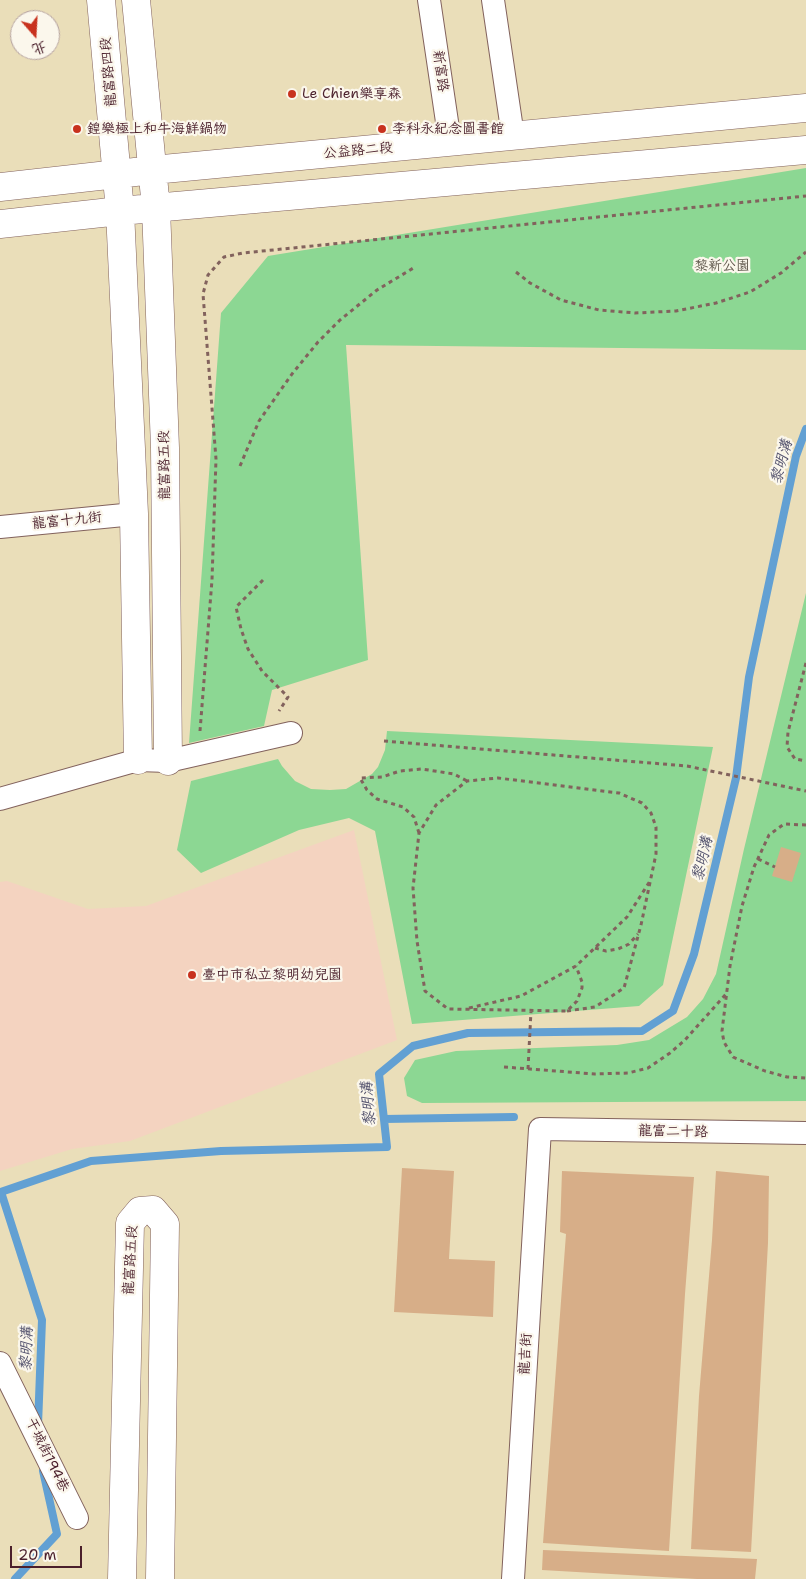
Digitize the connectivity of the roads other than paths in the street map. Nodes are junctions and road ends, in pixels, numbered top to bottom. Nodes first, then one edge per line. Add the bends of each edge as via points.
1 (101, 0) edge
2 (136, 0) edge
3 (429, 0) edge
4 (493, 0) edge
5 (806, 108) edge
6 (513, 136) junction
7 (450, 142) junction
8 (806, 150) edge
9 (153, 170) junction
10 (118, 174) junction
11 (0, 187) edge
12 (156, 208) junction
13 (120, 211) junction
14 (0, 224) edge
15 (134, 514) junction
16 (0, 528) edge
17 (291, 733) dead end
18 (138, 760) junction
19 (168, 761) junction
20 (0, 799) edge
21 (540, 1129) joint
22 (806, 1133) edge
23 (0, 1363) edge
24 (8, 1398) edge
25 (77, 1518) dead end
26 (122, 1579) edge
27 (160, 1579) edge
28 (513, 1579) edge

1 - 10 street, 龍富路四段
2 - 9 street
3 - 7 street, 新富路
4 - 6 street
5 - 6 street, 公益路二段
6 - 7 street, 公益路二段
7 - 9 street, 公益路二段
8 - 12 street
9 - 10 street, 公益路二段
9 - 12 street, 龍富路五段
10 - 11 street, 公益路二段
10 - 13 street
12 - 13 street
12 - 19 street, 龍富路五段 via 165,448
13 - 14 street
13 - 15 street
15 - 16 street, 龍富十九街
15 - 18 street
17 - 19 street
18 - 19 street
18 - 20 street
21 - 22 street, 龍富二十路
21 - 28 street, 龍吉街
23 - 24 street, 干城街194巷
24 - 25 street, 干城街194巷
26 - 27 street, 龍富路五段 via 130,1223 140,1211 153,1210 165,1224

